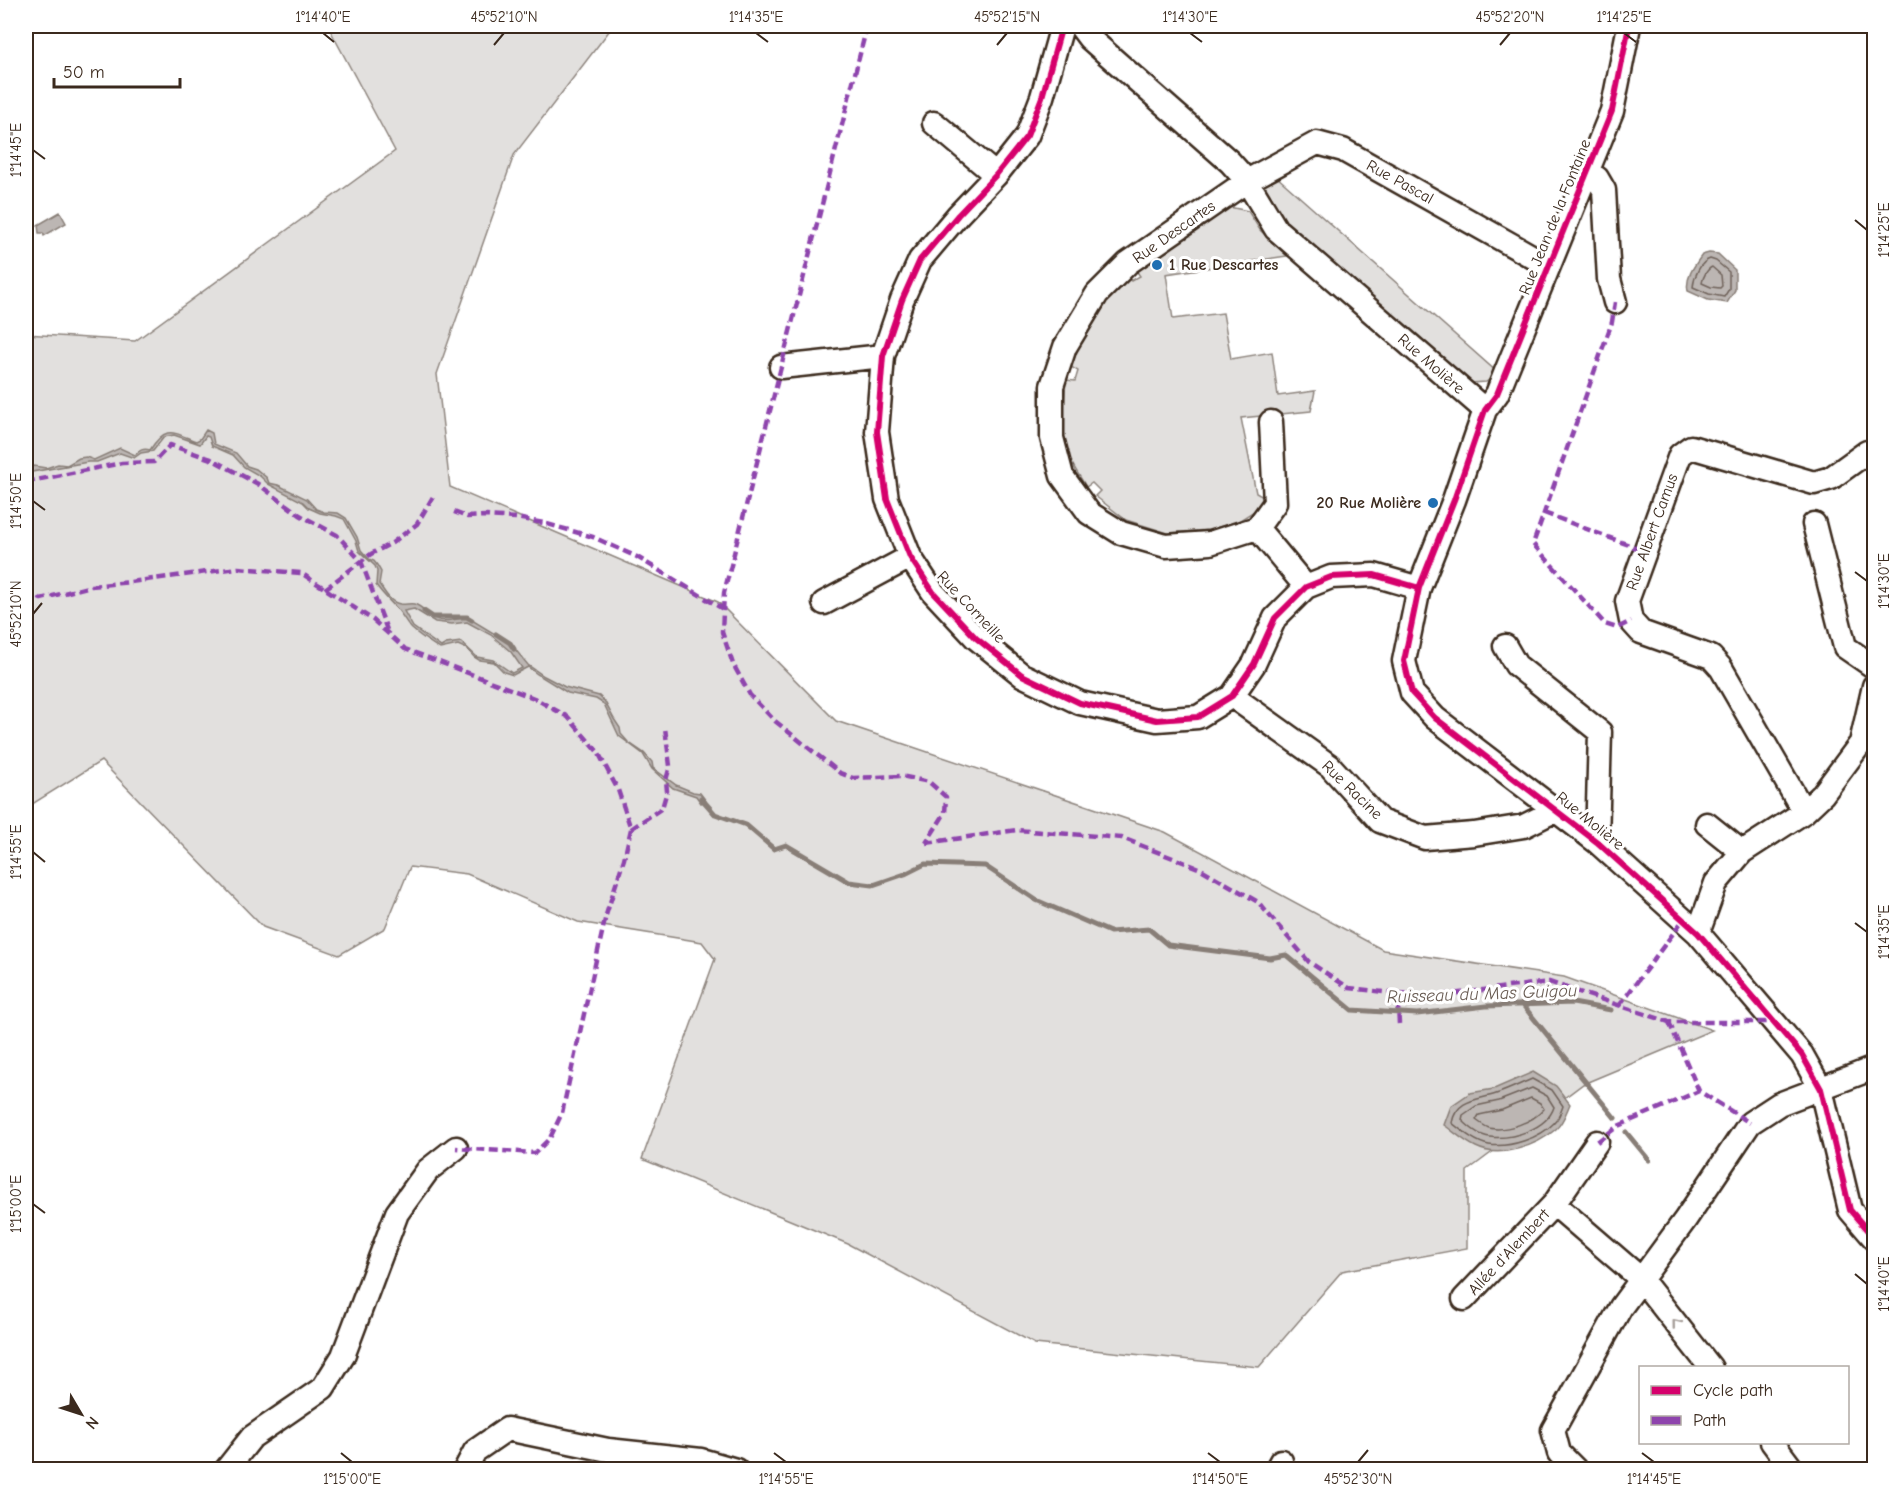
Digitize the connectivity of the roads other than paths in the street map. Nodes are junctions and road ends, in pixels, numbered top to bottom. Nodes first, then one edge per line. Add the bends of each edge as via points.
1 (1062, 26) edge
2 (1080, 26) edge
3 (1629, 26) edge
4 (934, 123) dead end
5 (1587, 172) junction
6 (996, 175) junction
7 (1247, 181) junction
8 (1549, 266) junction
9 (1615, 302) dead end
10 (883, 356) junction
11 (781, 367) dead end
12 (1485, 410) junction
13 (1271, 422) dead end
14 (1875, 452) edge
15 (1815, 524) dead end
16 (1257, 528) junction
17 (910, 557) junction
18 (1306, 587) junction
19 (1419, 588) junction
20 (824, 603) dead end
21 (1505, 646) dead end
22 (1875, 667) edge
23 (1875, 686) edge
24 (1232, 696) junction
25 (1556, 810) junction
26 (1804, 812) junction
27 (1707, 824) dead end
28 (1597, 842) junction
29 (1742, 852) junction
30 (1698, 933) junction
31 (1875, 1068) edge
32 (1821, 1089) junction
33 (1597, 1142) dead end
34 (456, 1148) dead end
35 (1554, 1204) junction
36 (1875, 1238) edge
37 (1641, 1279) junction
38 (1464, 1299) dead end
39 (1709, 1366) edge
40 (1773, 1444) edge
41 (226, 1470) edge
42 (465, 1470) edge
43 (736, 1470) edge
44 (1575, 1470) edge
45 (1793, 1470) edge

1 - 6 street, Rue Corneille via 1028,136
2 - 7 street, Rue Molière
3 - 5 street, Rue Jean de la Fontaine via 1612,111
4 - 6 street
5 - 8 street, Rue Jean de la Fontaine
5 - 9 street via 1597,178 1604,190 1609,279
6 - 10 street, Rue Corneille via 920,261
7 - 8 street, Rue Pascal via 1317,143 1343,150
7 - 12 street, Rue Molière via 1276,229
7 - 16 street, Rue Descartes via 1128,264 1097,294 1065,347 1052,387 1052,438 1062,476 1089,513 1121,533 1166,546 1210,543
8 - 12 street, Rue Jean de la Fontaine via 1497,394
10 - 11 street
10 - 17 street, Rue Corneille via 877,432 887,499
12 - 19 street, Rue Molière
13 - 16 street via 1275,504
14 - 26 street, Rue Albert Camus via 1867,452 1831,478 1814,483 1691,447 1680,454 1627,601 1631,621 1641,632 1712,657
15 - 22 street via 1845,647
16 - 18 street
17 - 20 street
17 - 24 street, Rue Corneille via 933,592 976,638 1022,675 1080,703 1157,720 1198,717
18 - 19 street, Rue Corneille via 1331,577 1374,575
18 - 24 street, Rue Corneille via 1275,618 1254,664
19 - 25 street, Rue Molière via 1404,661 1413,693 1435,718
21 - 28 street via 1516,665 1600,732
23 - 26 street via 1862,743
24 - 25 street, Rue Racine via 1330,766 1380,821 1425,838 1524,826
25 - 28 street, Rue Molière
26 - 29 street
27 - 29 street
28 - 30 street, Rue Molière
29 - 30 street via 1716,883
30 - 32 street, Rue Molière via 1802,1055
31 - 32 street
32 - 36 street, Rue Molière via 1850,1210
32 - 37 street via 1779,1104 1750,1123
33 - 35 street, Allée d'Alembert
34 - 41 street via 428,1170 397,1213 343,1356 323,1388 252,1437
35 - 37 street, Allée d'Alembert
35 - 38 street, Allée d'Alembert
39 -> 37 street, Allée d'Alembert
37 - 44 street via 1620,1307 1554,1430 1558,1453
40 - 45 street
42 - 43 street via 475,1450 507,1429 608,1450 701,1460

